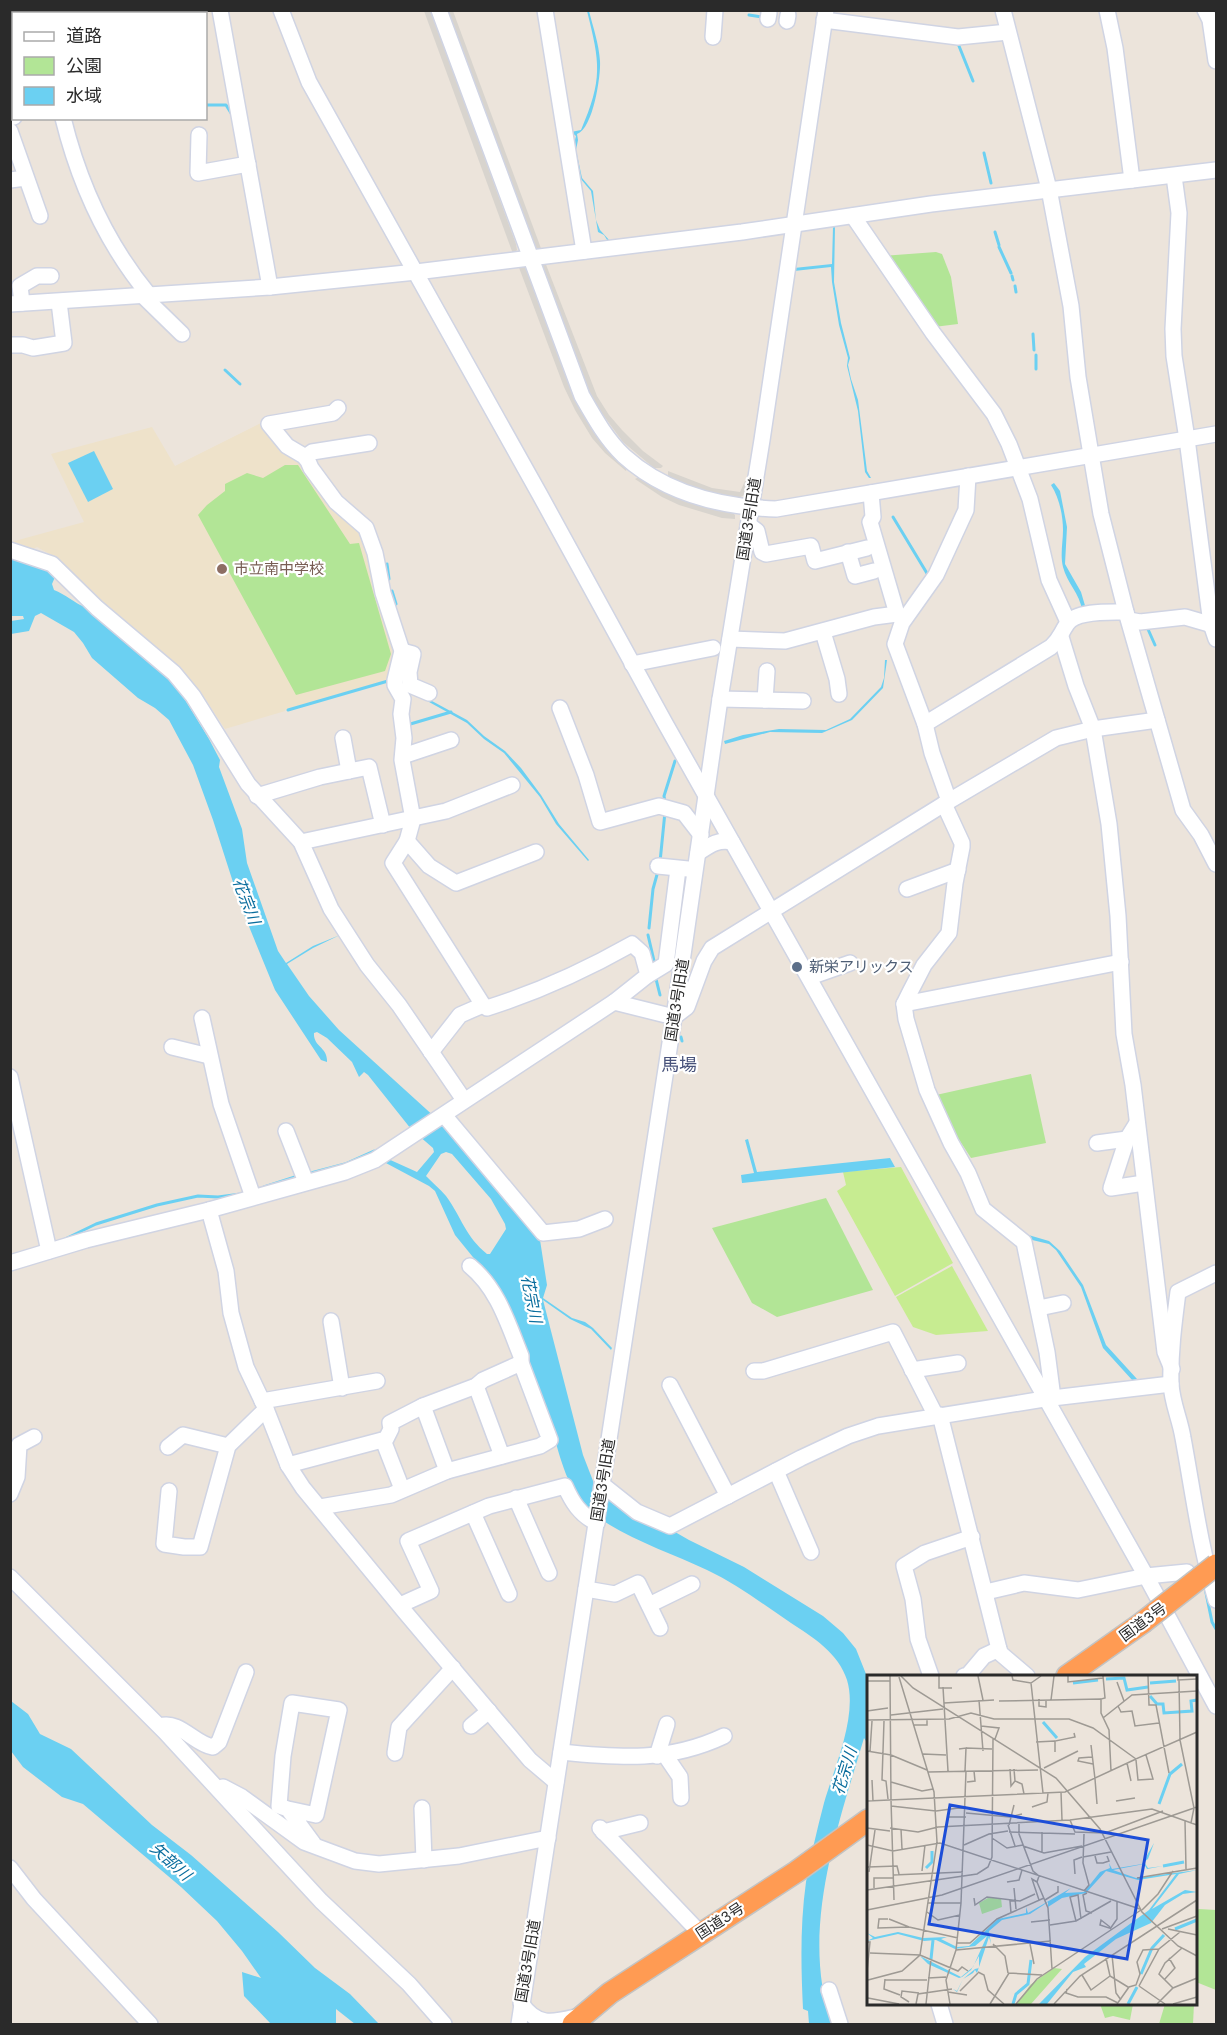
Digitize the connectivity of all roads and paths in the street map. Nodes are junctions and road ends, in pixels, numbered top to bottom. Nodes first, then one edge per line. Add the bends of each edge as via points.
1 (220, 10) edge
2 (281, 10) edge
3 (439, 10) edge
4 (545, 10) edge
5 (715, 10) edge
6 (1003, 10) edge
7 (1107, 10) edge
8 (1205, 10) edge
9 (825, 15) edge
10 (1008, 33) junction
11 (713, 37) dead end
12 (1216, 61) edge
13 (64, 120) edge
14 (10, 131) edge
15 (199, 135) dead end
16 (248, 164) junction
17 (1216, 170) edge
18 (1174, 176) junction
19 (26, 177) junction
20 (10, 180) edge
21 (1132, 180) junction
22 (1049, 189) junction
23 (40, 216) dead end
24 (853, 216) junction
25 (794, 224) junction
26 (584, 251) junction
27 (530, 259) junction
28 (416, 272) junction
29 (51, 276) dead end
30 (270, 287) junction
31 (146, 295) junction
32 (59, 302) junction
33 (16, 304) edge
34 (182, 334) dead end
35 (10, 345) edge
36 (338, 408) dead end
37 (1216, 434) edge
38 (1187, 439) junction
39 (369, 443) dead end
40 (1090, 456) junction
41 (305, 457) junction
42 (1019, 468) junction
43 (968, 476) junction
44 (871, 493) junction
45 (752, 508) junction
46 (749, 525) junction
47 (867, 548) dead end
48 (10, 549) edge
49 (848, 552) junction
50 (874, 571) dead end
51 (1127, 616) junction
52 (901, 617) junction
53 (1068, 622) junction
54 (1215, 630) edge
55 (823, 632) junction
56 (1061, 637) junction
57 (730, 639) junction
58 (713, 648) dead end
59 (402, 651) junction
60 (632, 664) junction
61 (767, 671) dead end
62 (429, 693) dead end
63 (839, 694) dead end
64 (720, 699) junction
65 (765, 700) junction
66 (803, 701) dead end
67 (560, 708) dead end
68 (1156, 720) junction
69 (925, 724) junction
70 (1093, 729) junction
71 (343, 738) dead end
72 (451, 740) dead end
73 (403, 756) junction
74 (349, 771) junction
75 (512, 785) dead end
76 (257, 796) junction
77 (706, 796) junction
78 (947, 803) junction
79 (413, 819) junction
80 (382, 825) junction
81 (701, 835) junction
82 (407, 841) junction
83 (301, 842) junction
84 (732, 842) junction
85 (536, 852) dead end
86 (698, 853) junction
87 (1216, 864) edge
88 (658, 866) dead end
89 (678, 869) junction
90 (696, 869) junction
91 (958, 870) junction
92 (907, 888) dead end
93 (772, 911) junction
94 (1120, 962) junction
95 (850, 963) dead end
96 (648, 975) junction
97 (810, 977) junction
98 (614, 1002) junction
99 (904, 1004) junction
100 (483, 1005) junction
101 (674, 1017) junction
102 (202, 1018) dead end
103 (172, 1047) dead end
104 (431, 1052) junction
105 (209, 1056) junction
106 (10, 1077) edge
107 (464, 1100) junction
108 (443, 1115) junction
109 (1137, 1123) junction
110 (286, 1131) dead end
111 (1127, 1139) junction
112 (1097, 1143) dead end
113 (306, 1182) junction
114 (1144, 1183) junction
115 (254, 1197) junction
116 (209, 1210) junction
117 (605, 1219) dead end
118 (49, 1251) junction
119 (10, 1263) edge
120 (470, 1266) dead end
121 (1216, 1273) edge
122 (1063, 1303) dead end
123 (1039, 1308) junction
124 (331, 1321) dead end
125 (958, 1363) dead end
126 (521, 1364) junction
127 (754, 1371) dead end
128 (912, 1371) junction
129 (1172, 1377) junction
130 (377, 1381) dead end
131 (670, 1385) dead end
132 (476, 1386) junction
133 (342, 1388) junction
134 (1049, 1398) junction
135 (264, 1405) junction
136 (423, 1406) junction
137 (938, 1415) junction
138 (34, 1437) dead end
139 (383, 1440) junction
140 (228, 1446) junction
141 (168, 1447) dead end
142 (502, 1456) junction
143 (288, 1465) junction
144 (447, 1471) junction
145 (776, 1471) junction
146 (602, 1486) junction
147 (402, 1489) junction
148 (169, 1491) dead end
149 (10, 1494) edge
150 (728, 1496) junction
151 (516, 1498) junction
152 (320, 1507) junction
153 (473, 1513) junction
154 (597, 1522) junction
155 (972, 1537) junction
156 (812, 1552) dead end
157 (1216, 1565) edge
158 (1187, 1572) dead end
159 (549, 1573) dead end
160 (1146, 1576) junction
161 (10, 1578) edge
162 (692, 1584) dead end
163 (586, 1589) junction
164 (986, 1592) junction
165 (509, 1594) dead end
166 (1216, 1600) edge
167 (400, 1605) junction
168 (649, 1605) junction
169 (660, 1628) dead end
170 (999, 1649) junction
171 (453, 1668) junction
172 (246, 1672) dead end
173 (930, 1675) edge
174 (968, 1675) edge
175 (1025, 1675) edge
176 (1070, 1675) edge
177 (1216, 1706) edge
178 (489, 1711) junction
179 (667, 1724) dead end
180 (159, 1726) junction
181 (471, 1726) dead end
182 (724, 1736) dead end
183 (561, 1752) junction
184 (395, 1753) dead end
185 (661, 1755) junction
186 (213, 1782) junction
187 (556, 1782) junction
188 (681, 1798) dead end
189 (422, 1808) dead end
190 (288, 1809) junction
191 (867, 1821) edge
192 (640, 1823) dead end
193 (548, 1838) junction
194 (315, 1845) junction
195 (424, 1860) junction
196 (13, 1874) edge
197 (700, 1934) junction
198 (829, 1990) dead end
199 (521, 2003) junction
200 (939, 2005) edge
201 (579, 2019) edge
202 (150, 2025) edge
203 (444, 2025) edge
204 (519, 2025) edge
205 (840, 2025) edge
206 (945, 2025) edge

1 - 16 street
2 - 28 street via 309,82
3 - 27 street
4 - 26 street
5 - 11 street
6 - 10 street
7 - 21 street
8 - 12 street
9 - 10 street via 958,38
9 - 25 street, 国道3号旧道
10 - 22 street
13 - 31 street via 87,192 120,258
14 - 19 street
15 - 16 street via 198,173
16 - 30 street
17 - 18 street
18 - 21 street
18 - 38 street via 1179,213 1174,356
19 - 20 street
19 - 23 street
21 - 22 street
22 - 24 street
22 - 40 street via 1071,306
24 - 25 street
24 - 42 street via 994,414
25 - 26 street
25 - 45 street, 国道3号旧道
26 - 27 street
27 - 28 street
27 - 45 street via 582,396 599,426 623,455 671,488 711,501
28 - 30 street
28 - 60 street
29 - 33 street via 37,276 20,286
30 - 31 street
31 - 32 street
31 - 34 street
32 - 33 street
32 - 35 street via 64,343 33,348
36 - 41 street via 269,424 287,446
37 - 38 street
38 - 40 street
38 - 54 street
39 - 41 street via 312,452
40 - 42 street
40 - 51 street
41 - 59 street via 336,502 366,528
42 - 43 street
42 - 53 street via 1049,580
43 - 44 street
43 - 52 street via 966,510 936,575
44 - 45 street via 776,509
44 - 52 street via 870,522
45 - 46 street, 国道3号旧道
46 - 49 street via 757,531 766,554 811,546 815,561
46 - 57 street, 国道3号旧道
47 - 49 street
48 - 76 street via 52,564 174,673
49 - 50 street via 855,576
51 - 53 street via 1088,613
51 - 54 street via 1140,622 1185,617
51 - 68 street
52 - 55 street via 873,617
52 - 69 street via 895,644
53 - 56 street
55 - 57 street via 785,641
55 - 63 street
56 - 69 street via 1051,647
56 - 70 street
57 - 64 street, 国道3号旧道
58 - 60 street
59 - 62 street via 412,654 410,685
59 - 73 street via 395,685 403,699
60 - 77 street
61 - 65 street
64 - 65 street
64 - 77 street, 国道3号旧道
65 - 66 street
67 - 81 street via 600,822 659,806 684,813
68 - 70 street
68 - 87 street via 1183,810
69 - 78 street
70 - 78 street via 1056,738
70 - 94 street via 1108,824
71 - 74 street
72 - 73 street
73 - 79 street
74 - 76 street
74 - 80 street via 369,767
75 - 79 street via 446,811
76 - 83 street
77 - 81 street, 国道3号旧道
77 - 84 street
78 - 91 street via 962,843
78 - 93 street
79 - 80 street
79 - 82 street
80 - 83 street
81 - 86 street, 国道3号旧道
82 - 85 street via 429,866 456,883 460,874
82 - 100 street via 393,863
83 - 104 street via 331,909
84 - 86 street via 713,842
84 - 93 street
86 - 90 street, 国道3号旧道
88 - 89 street
89 - 90 street
89 - 96 street via 666,964
90 - 101 street, 国道3号旧道
91 - 92 street
91 - 99 street via 949,933 924,964
93 - 97 street
93 - 101 street via 712,948 687,1006
94 - 99 street
94 - 109 street via 1124,1034
95 - 97 street
96 - 98 street
96 - 100 street via 642,953 632,944 520,998 487,1008
97 - 134 street
98 - 101 street
98 - 107 street
99 - 123 street via 912,1042 941,1123 969,1173 983,1209 1024,1242
100 - 104 street via 460,1015
101 - 146 street, 国道3号旧道
102 - 105 street
103 - 105 street
104 - 107 street
105 - 115 street via 220,1104
106 - 118 street
107 - 108 street
108 - 113 street via 375,1160
108 - 117 street via 543,1233 579,1229
109 - 111 street
109 - 114 street
110 - 113 street
111 - 112 street
111 - 114 street via 1111,1188
113 - 115 street
114 - 129 street via 1165,1352
115 - 116 street
116 - 118 street
116 - 135 street via 246,1367
118 - 119 street
120 - 126 street via 495,1294
121 - 129 street via 1178,1292
122 - 123 street
123 - 134 street via 1052,1379
124 - 133 street
125 - 128 street
126 - 132 street
126 - 142 street via 549,1440
127 - 128 street via 893,1332
128 - 137 street
129 - 134 street
129 - 166 street via 1175,1410
130 - 133 street
131 - 150 street
132 - 136 street
132 - 142 street
133 - 135 street
134 - 137 street
134 - 160 street
135 - 140 street
135 - 143 street
136 - 139 street via 390,1423 391,1429
136 - 144 street
137 - 145 street via 848,1436
137 - 155 street
138 - 149 street via 20,1445 17,1477
139 - 143 street
139 - 147 street
140 - 141 street via 183,1435
140 - 148 street via 198,1552 164,1544
142 - 144 street
143 - 152 street
144 - 147 street
145 - 150 street
145 - 156 street
146 - 150 street via 637,1512 670,1526
146 - 154 street, 国道3号旧道
147 - 152 street via 391,1496
151 - 153 street
151 - 154 street via 565,1486 586,1518
151 - 159 street
152 - 167 street
153 - 165 street
153 - 167 street via 408,1541 430,1591
154 - 163 street, 国道3号旧道
155 - 164 street
155 - 173 street via 926,1553 904,1566 918,1639
157 - 176 highway, 国道3号, bridge
158 - 160 street
160 - 164 street via 1078,1590 1024,1583
160 - 177 street
161 - 180 street
162 - 168 street
163 - 168 street via 615,1594 638,1583
163 - 183 street, 国道3号旧道
164 - 170 street
167 - 171 street
168 - 169 street
170 - 174 street via 984,1656
170 - 175 street
171 - 178 street
171 - 184 street via 399,1727 404,1733
172 - 180 street via 219,1742 213,1747 173,1725
178 - 181 street
178 - 187 street via 530,1760
179 - 185 street
180 - 186 street
182 - 185 street
183 - 185 street via 611,1757
183 - 187 street, 国道3号旧道
185 - 188 street via 680,1777
186 - 194 street via 242,1797 304,1842
186 - 203 street via 321,1901 409,1984
187 - 193 street, 国道3号旧道
189 - 195 street
190 - 190 street via 279,1806 292,1703 339,1710 316,1815
190 - 194 street
191 - 197 highway, 国道3号
192 - 197 street via 602,1830
193 - 195 street
193 - 199 street, 国道3号旧道
194 - 195 street via 355,1861 380,1864
196 - 202 street
197 - 201 highway, 国道3号 via 610,1993
198 - 205 street
199 - 201 street via 528,2014 544,2022
199 - 204 street, 国道3号旧道
200 - 206 street

